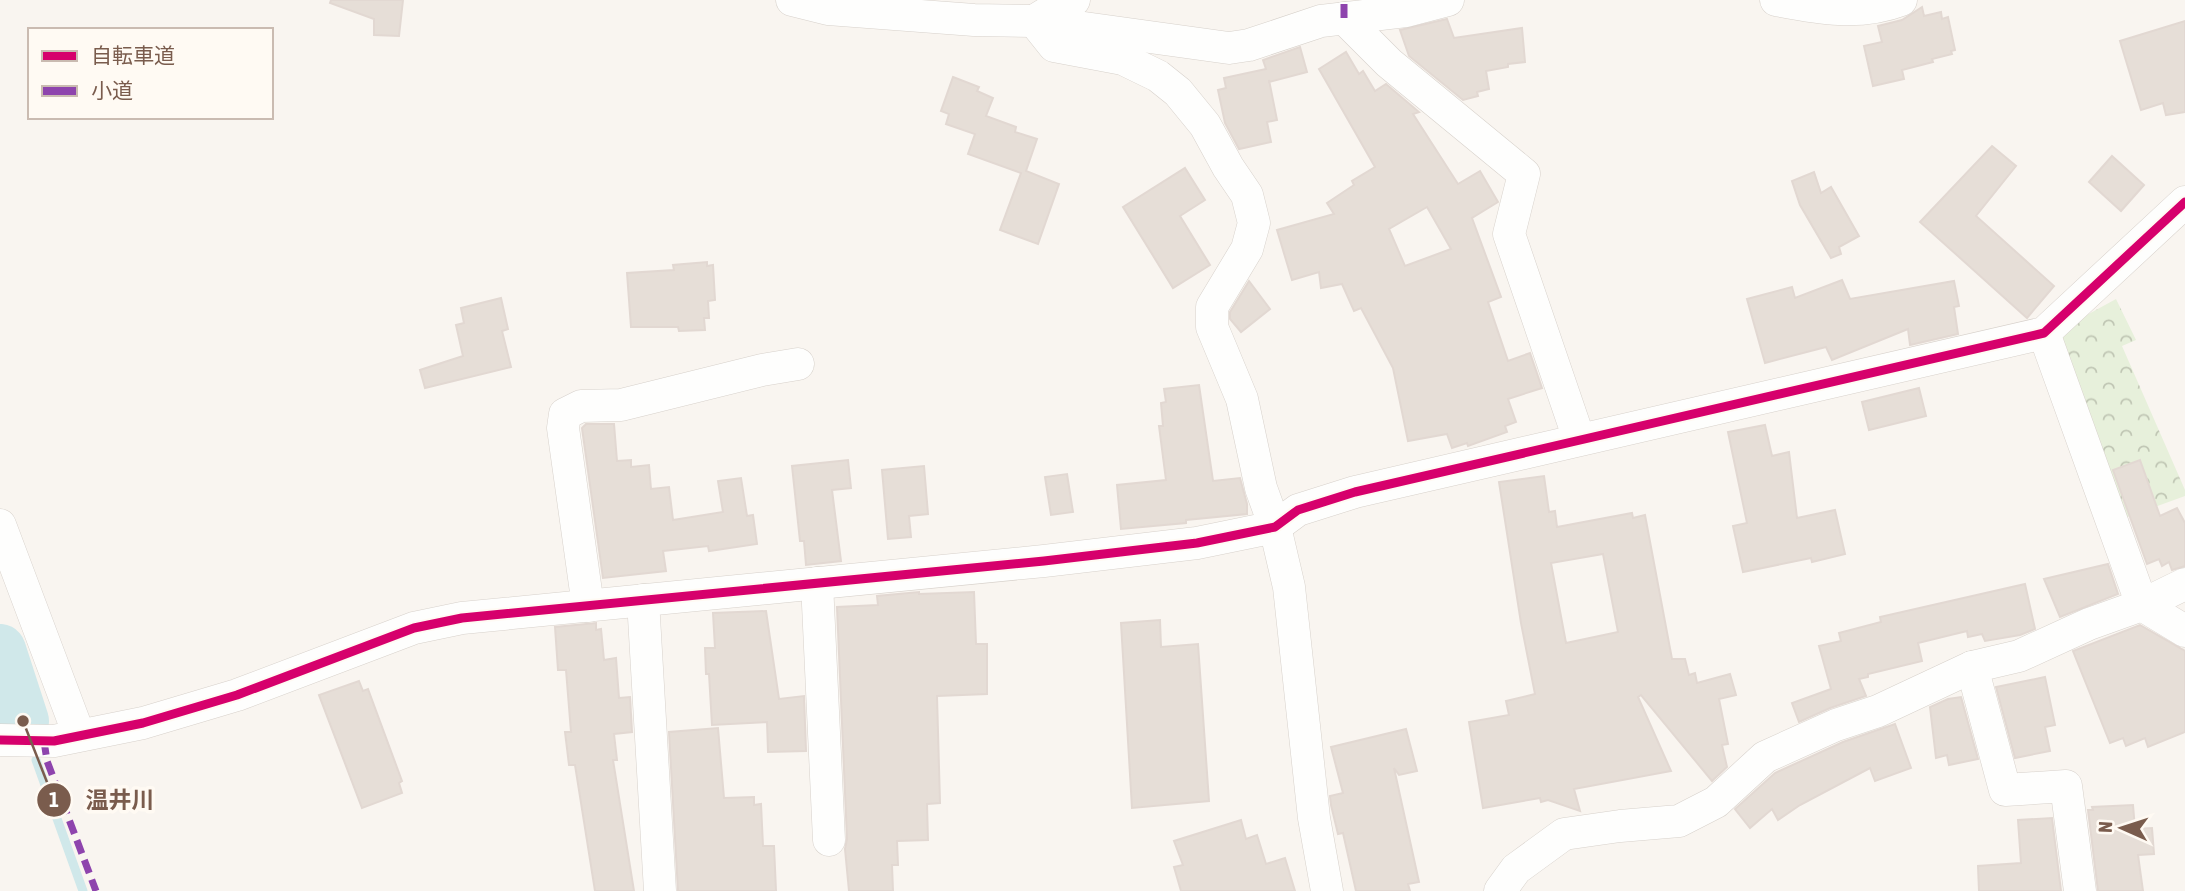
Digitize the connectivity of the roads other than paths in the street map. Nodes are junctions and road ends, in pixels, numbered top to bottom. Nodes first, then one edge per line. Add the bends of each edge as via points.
1 (792, 0) edge
2 (1073, 0) edge
3 (1448, 0) edge
4 (1776, 0) edge
5 (1901, 0) edge
6 (1343, 18) junction
7 (1034, 21) junction
8 (2185, 202) edge
9 (2044, 332) junction
10 (798, 364) dead end
11 (1579, 439) junction
12 (0, 525) edge
13 (1275, 527) junction
14 (817, 583) junction
15 (2185, 584) edge
16 (643, 600) junction
17 (2142, 605) junction
18 (588, 606) junction
19 (2185, 631) edge
20 (1972, 667) junction
21 (79, 735) junction
22 (0, 740) edge
23 (829, 840) dead end
24 (660, 891) edge
25 (1327, 891) edge
26 (1500, 891) edge
27 (2080, 891) edge

1 - 7 street via 828,9
2 - 7 street
3 - 6 street via 1406,11
4 - 5 street via 1828,9 1867,9
6 - 7 street via 1229,48
6 - 11 street via 1389,63 1524,174 1509,234
7 - 13 street via 1054,46 1123,59 1178,92 1205,125 1247,195 1254,223 1247,248 1212,307 1212,327 1242,399
8 - 9 street
9 - 11 street
9 - 17 street
10 - 18 street via 621,404 581,406 565,414 562,428
11 - 13 street via 1355,492 1298,510
12 - 21 street
13 - 14 street via 1197,543
13 - 25 street via 1289,587 1314,818
14 - 16 street
14 - 23 street
15 - 17 street
16 - 18 street
16 - 24 street
17 - 19 street
17 - 20 street via 2019,656
18 - 21 street via 462,618 414,628 237,695 144,723
20 - 26 street via 1765,757 1716,802 1679,821 1564,834 1516,869
20 - 27 street via 2005,790 2066,786
21 - 22 street via 54,741

